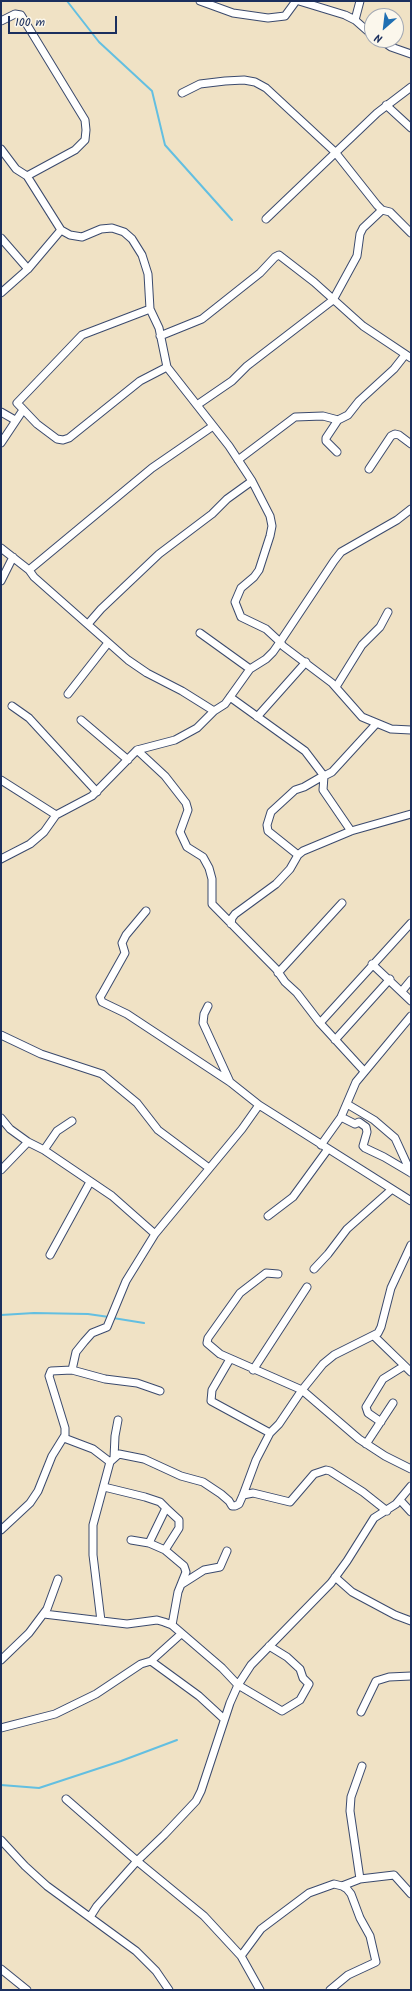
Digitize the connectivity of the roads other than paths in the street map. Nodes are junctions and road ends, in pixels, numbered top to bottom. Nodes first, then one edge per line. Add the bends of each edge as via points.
1 (200, 1) edge
2 (296, 1) edge
3 (299, 1) edge
4 (360, 1) edge
5 (355, 20) junction
6 (1, 21) edge
7 (364, 28) edge
8 (394, 48) edge
9 (411, 54) edge
10 (411, 87) edge
11 (182, 93) dead end
12 (386, 105) junction
13 (411, 128) edge
14 (1, 149) edge
15 (335, 152) junction
16 (27, 176) junction
17 (382, 210) junction
18 (266, 219) dead end
19 (61, 230) junction
20 (411, 233) edge
21 (1, 238) edge
22 (28, 269) junction
23 (1, 293) edge
24 (333, 300) junction
25 (150, 309) junction
26 (160, 336) junction
27 (408, 357) edge
28 (166, 367) junction
29 (197, 405) junction
30 (23, 410) junction
31 (1, 412) edge
32 (15, 420) junction
33 (338, 420) junction
34 (213, 426) junction
35 (1, 443) edge
36 (411, 444) edge
37 (337, 452) dead end
38 (238, 460) junction
39 (369, 469) dead end
40 (252, 481) junction
41 (411, 509) edge
42 (1, 548) edge
43 (13, 557) junction
44 (29, 570) junction
45 (1, 582) edge
46 (388, 612) dead end
47 (88, 624) junction
48 (200, 633) dead end
49 (280, 642) junction
50 (108, 643) junction
51 (306, 662) junction
52 (250, 669) junction
53 (336, 687) junction
54 (68, 694) dead end
55 (230, 697) junction
56 (12, 706) dead end
57 (214, 711) junction
58 (257, 717) junction
59 (81, 720) dead end
60 (376, 724) junction
61 (411, 730) edge
62 (138, 750) junction
63 (128, 760) junction
64 (324, 776) junction
65 (1, 780) edge
66 (97, 792) junction
67 (411, 814) edge
68 (56, 815) junction
69 (351, 831) junction
70 (298, 855) junction
71 (1, 859) edge
72 (342, 903) dead end
73 (146, 911) dead end
74 (411, 923) edge
75 (231, 924) junction
76 (372, 964) junction
77 (278, 973) junction
78 (390, 980) junction
79 (411, 980) edge
80 (402, 991) junction
81 (411, 1001) edge
82 (208, 1006) dead end
83 (411, 1016) edge
84 (320, 1023) junction
85 (1, 1035) edge
86 (335, 1040) junction
87 (364, 1071) junction
88 (230, 1082) junction
89 (347, 1104) junction
90 (259, 1105) junction
91 (341, 1117) junction
92 (1, 1118) edge
93 (72, 1121) dead end
94 (28, 1142) junction
95 (324, 1147) junction
96 (44, 1150) junction
97 (208, 1168) junction
98 (1, 1170) edge
99 (411, 1173) edge
100 (90, 1182) junction
101 (391, 1190) junction
102 (411, 1201) edge
103 (268, 1216) dead end
104 (155, 1234) junction
105 (411, 1245) edge
106 (50, 1255) dead end
107 (314, 1269) dead end
108 (278, 1274) dead end
109 (307, 1287) dead end
110 (374, 1336) junction
111 (230, 1359) junction
112 (404, 1366) junction
113 (72, 1370) junction
114 (253, 1370) junction
115 (411, 1372) edge
116 (302, 1390) junction
117 (160, 1392) dead end
118 (393, 1403) dead end
119 (118, 1420) dead end
120 (381, 1422) junction
121 (270, 1434) junction
122 (64, 1438) junction
123 (366, 1444) junction
124 (112, 1460) junction
125 (411, 1469) edge
126 (411, 1486) edge
127 (104, 1487) junction
128 (244, 1495) junction
129 (400, 1500) junction
130 (166, 1508) junction
131 (387, 1512) junction
132 (411, 1512) edge
133 (1, 1530) edge
134 (131, 1540) dead end
135 (149, 1543) junction
136 (165, 1550) junction
137 (227, 1551) dead end
138 (335, 1577) junction
139 (58, 1579) dead end
140 (182, 1584) junction
141 (44, 1614) junction
142 (101, 1621) junction
143 (411, 1621) edge
144 (172, 1626) junction
145 (181, 1634) junction
146 (268, 1646) junction
147 (1, 1660) edge
148 (151, 1661) junction
149 (411, 1676) edge
150 (238, 1685) junction
151 (361, 1712) dead end
152 (224, 1719) junction
153 (1, 1728) edge
154 (362, 1766) dead end
155 (66, 1799) dead end
156 (1, 1840) edge
157 (137, 1861) junction
158 (360, 1878) junction
159 (342, 1886) junction
160 (411, 1894) edge
161 (90, 1918) junction
162 (241, 1956) junction
163 (1, 1969) edge
164 (257, 1989) edge
165 (27, 1990) edge
166 (169, 1990) edge
167 (330, 1990) edge

1 - 2 street via 233,13 268,18 285,16
3 - 5 street
4 - 5 street
5 - 7 street
6 - 16 street via 15,14 21,15 84,120 86,130 85,140 75,150
8 - 9 street
10 - 12 street
11 - 15 street via 200,84 238,80 255,82 266,88
12 - 13 street
12 - 15 street
14 - 16 street via 16,170
15 - 17 street
15 - 18 street
16 - 19 street
17 - 20 street via 390,212
17 - 24 street via 363,228 357,256
19 - 22 street
19 - 25 street via 82,237 101,229 112,228 124,232 132,239 146,266
21 - 22 street
22 - 23 street
24 - 26 street via 279,255 202,319
24 - 27 street via 363,326
24 - 29 street via 247,366 232,381
25 - 26 street
25 - 30 street via 82,335 17,403
26 - 28 street
27 - 33 street via 359,401 348,416
28 - 29 street
28 - 30 street via 140,381 69,438 63,440 57,439 36,424
29 - 34 street
30 - 32 street
31 - 32 street
32 - 35 street
33 - 37 street via 326,438
33 - 38 street via 323,416 295,417
34 - 38 street
34 - 44 street via 156,464
36 - 39 street via 399,435 391,436
38 - 40 street
40 - 47 street via 159,554
40 - 49 street via 270,516 272,526 259,570 241,588 235,602 241,617 266,629
41 - 49 street via 397,520 341,552
42 - 43 street
43 - 44 street
43 - 45 street
44 - 47 street
46 - 53 street via 380,627 362,645
47 - 50 street
48 - 52 street
49 - 51 street
49 - 52 street via 266,659
50 - 54 street
50 - 57 street via 147,673
51 - 53 street
51 - 58 street
52 - 55 street
53 - 60 street via 362,717
55 - 57 street
55 - 58 street
56 - 66 street via 28,718
57 - 62 street via 198,728 188,734
58 - 64 street via 305,752
59 - 63 street
60 - 61 street via 391,729
60 - 64 street via 332,772
62 - 63 street
62 - 75 street via 166,776 186,803 188,810 180,832 182,840 186,847 203,857 212,880 212,904
63 - 66 street
64 - 69 street via 323,790
64 - 70 street via 295,790 271,812 268,831
65 - 68 street
66 - 68 street
67 - 69 street
68 - 71 street via 44,832 30,844
69 - 70 street
70 - 75 street via 290,869 276,884 235,914
72 - 77 street
73 - 88 street via 126,935 122,943 125,953 101,1000 127,1014
74 - 76 street
75 - 77 street
76 - 78 street
76 - 84 street
77 - 84 street
78 - 80 street
78 - 86 street
79 - 80 street
80 - 81 street
82 - 88 street via 203,1023
83 - 87 street
84 - 86 street
85 - 97 street via 41,1054 102,1074 137,1103 158,1130
86 - 87 street
87 - 89 street via 352,1088
88 - 90 street
89 - 91 street
89 - 99 street via 374,1120 395,1138
90 - 95 street
90 - 97 street
91 - 95 street
91 - 99 street via 355,1124 359,1122 366,1127 363,1146 365,1148
92 - 94 street via 10,1129
93 - 96 street via 57,1131
94 - 96 street
94 - 98 street
95 - 101 street
95 - 103 street via 293,1197
96 - 100 street
97 - 104 street
100 - 104 street via 112,1196
100 - 106 street
101 - 102 street
101 - 107 street via 347,1229
104 - 113 street via 126,1281 107,1327 92,1334 84,1342 76,1352
105 - 110 street via 391,1288 381,1327
108 - 111 street via 266,1273 240,1293 208,1338 209,1347
109 - 114 street
110 - 112 street
110 - 116 street via 334,1355 323,1364
111 - 114 street
111 - 121 street via 212,1390 211,1400
112 - 115 street
112 - 120 street via 383,1379 366,1407 368,1413
113 - 117 street via 105,1379 137,1383
113 - 122 street via 53,1370 49,1376 65,1428
114 - 116 street
116 - 121 street
116 - 123 street
118 - 120 street
119 - 124 street
120 - 123 street
121 - 128 street via 256,1460
122 - 124 street via 93,1449
122 - 133 street via 52,1456 38,1491 30,1503
123 - 125 street
124 - 127 street
124 - 128 street via 121,1454 144,1459 181,1476 203,1482 221,1494 232,1506 239,1504
126 - 129 street
127 - 130 street via 160,1502
127 - 142 street via 93,1525 92,1538
128 - 131 street via 253,1493 290,1502 314,1474 326,1470 363,1492
129 - 131 street
129 - 132 street
130 - 135 street
130 - 136 street via 179,1520 179,1528
131 - 138 street via 374,1518
134 - 135 street
135 - 136 street
136 - 140 street via 184,1566 186,1572
137 - 140 street via 220,1566 204,1570
138 - 143 street via 352,1592 369,1602
138 - 146 street
139 - 141 street
140 - 144 street
141 - 142 street
141 - 147 street via 29,1633
142 - 144 street via 127,1624 157,1620
144 - 145 street
145 - 148 street
145 - 150 street via 222,1668
146 - 150 street via 251,1664
146 - 150 street via 287,1657 300,1669 303,1678 309,1684 300,1700 282,1711
148 - 152 street via 199,1696
148 - 153 street via 141,1664 96,1694 55,1714
149 - 151 street via 389,1677 376,1681
150 - 152 street
152 - 157 street via 196,1801
154 - 158 street via 351,1797 350,1811
155 - 157 street
156 - 161 street via 47,1886
157 - 161 street via 97,1906
157 - 162 street via 204,1916
158 - 159 street
158 - 160 street via 394,1875
159 - 162 street via 334,1884 309,1893 261,1929
159 - 167 street via 351,1894 370,1936 376,1962 348,1975
161 - 166 street via 136,1951
162 - 164 street
163 - 165 street

